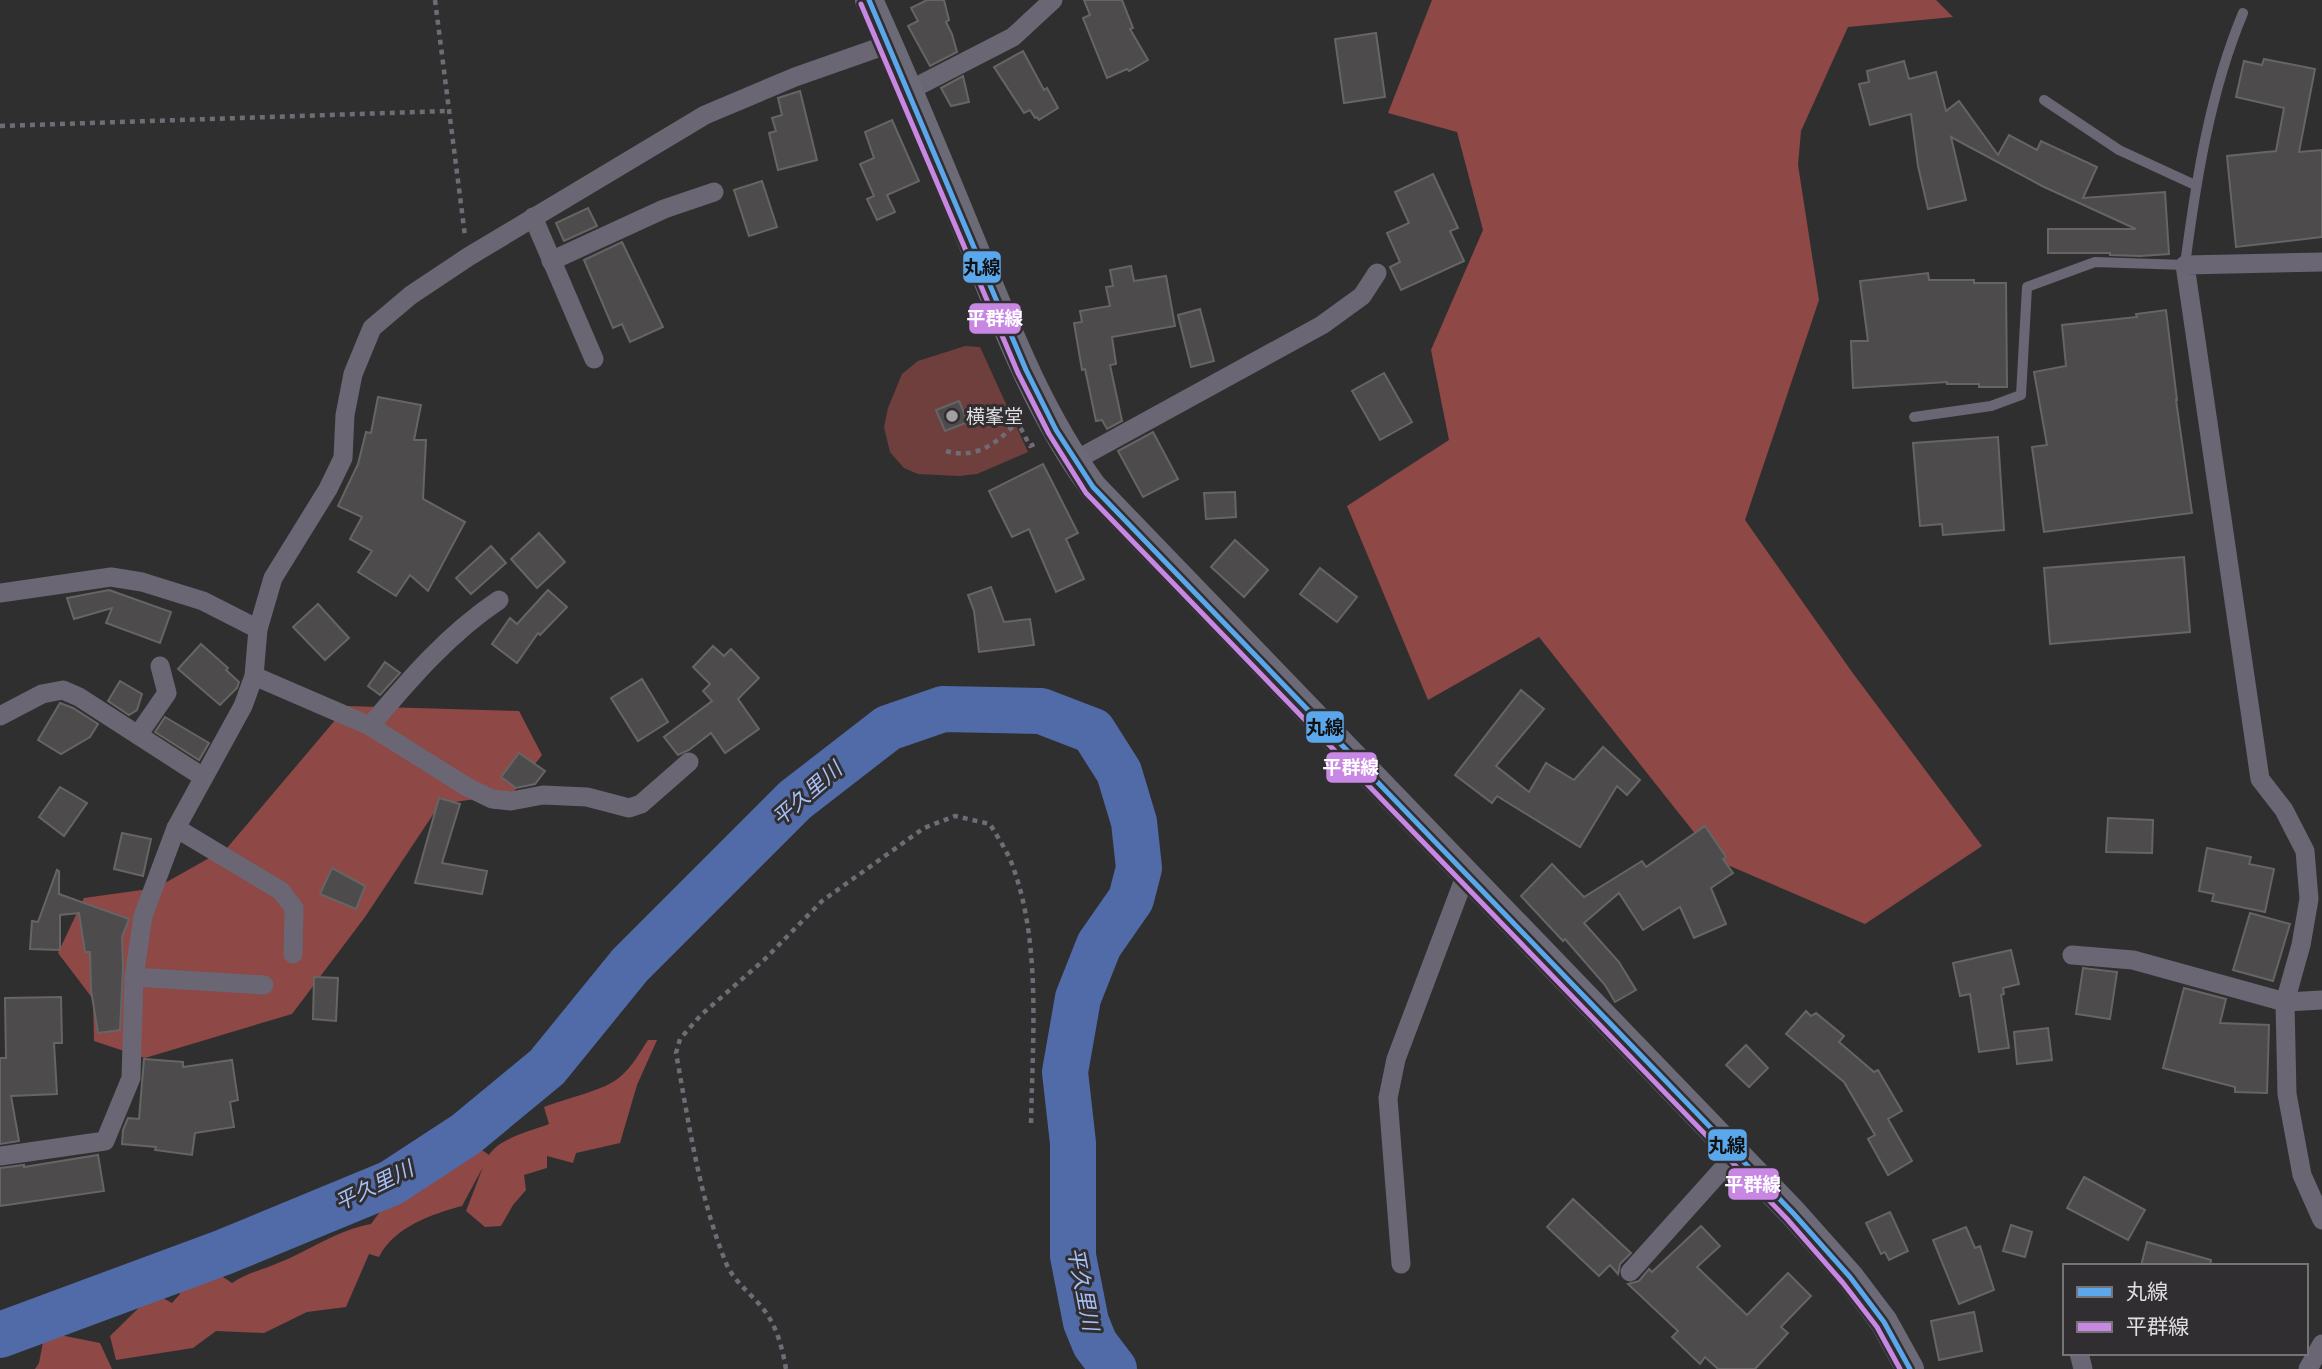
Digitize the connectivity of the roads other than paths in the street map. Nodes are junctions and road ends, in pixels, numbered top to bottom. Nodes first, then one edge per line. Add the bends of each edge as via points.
1 (869, 0) edge
2 (1053, 0) edge
3 (2243, 13) dead end
4 (889, 44) junction
5 (910, 90) junction
6 (2044, 100) dead end
7 (2195, 185) junction
8 (713, 192) dead end
9 (533, 217) junction
10 (551, 261) junction
11 (2322, 262) edge
12 (2185, 265) junction
13 (1377, 273) dead end
14 (594, 359) dead end
15 (1914, 417) dead end
16 (1074, 461) junction
17 (0, 593) edge
18 (499, 600) dead end
19 (258, 629) junction
20 (160, 666) dead end
21 (254, 676) junction
22 (0, 716) edge
23 (370, 726) junction
24 (138, 735) junction
25 (689, 762) dead end
26 (203, 777) junction
27 (176, 828) junction
28 (1466, 874) junction
29 (293, 954) dead end
30 (2072, 956) dead end
31 (134, 977) junction
32 (264, 985) dead end
33 (2322, 1000) edge
34 (2286, 1002) junction
35 (1736, 1154) junction
36 (0, 1156) edge
37 (2322, 1220) edge
38 (1401, 1264) dead end
39 (1630, 1272) dead end
40 (2322, 1344) edge
41 (1910, 1369) edge
42 (2308, 1369) edge

1 - 4 main road
2 - 5 street via 1013,37
3 - 7 lane via 2219,85
4 - 5 main road
4 - 9 street via 795,77 705,116
5 - 16 main road via 1022,365
6 - 7 lane via 2119,150
7 - 12 lane
8 - 10 street via 664,209
9 - 10 street
9 - 19 street via 411,295 372,328 353,374 343,458 274,578
10 - 14 street
11 - 12 street
12 - 15 lane via 2095,262 2027,287 2021,395 1991,406
12 - 34 street via 2260,779 2284,810 2305,851 2309,899
13 - 16 street via 1362,296 1322,325
16 - 28 main road via 1129,526
17 - 19 street via 111,577 203,601
18 - 23 street via 471,619 419,668
19 - 21 street
20 - 24 street via 167,693
21 - 23 street
21 - 26 street via 243,706
22 - 24 street via 42,694 63,691
23 - 25 street via 492,799 587,797 629,808 641,804
24 - 26 street
26 - 27 street
27 - 29 street via 281,891 294,908
27 - 31 street via 143,916
28 - 35 main road
28 - 38 street via 1396,1059 1388,1098
30 - 34 street via 2133,960
31 - 32 street
31 - 36 street via 131,1078 105,1141
33 - 34 street
34 - 37 street via 2287,1094 2302,1175
35 - 39 street
35 - 41 main road via 1850,1277 1884,1322
40 - 42 street

